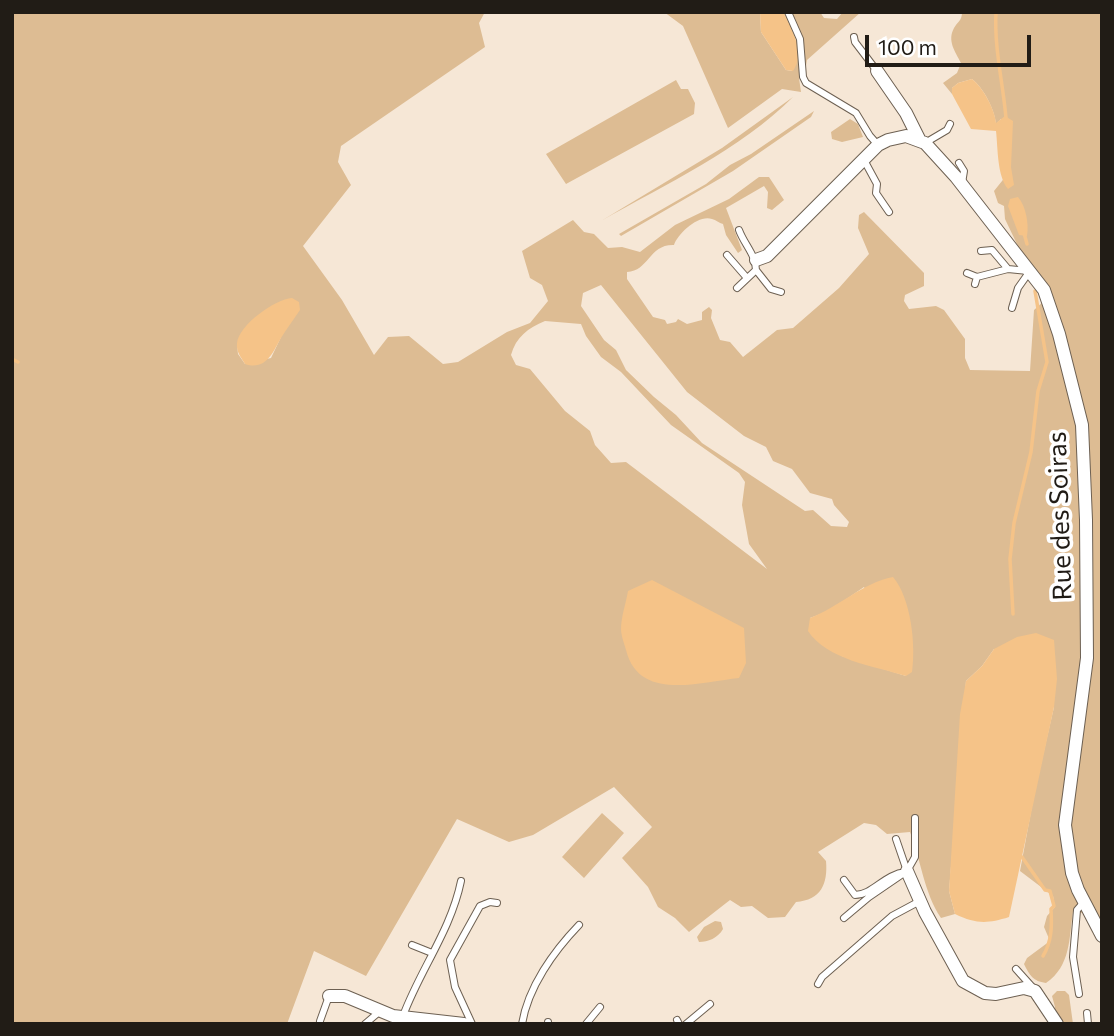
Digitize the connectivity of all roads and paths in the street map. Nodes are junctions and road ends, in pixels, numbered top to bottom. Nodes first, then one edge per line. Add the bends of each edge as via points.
1 (788, 12) edge
2 (854, 37) dead end
3 (877, 71) joint
4 (950, 124) dead end
5 (922, 141) junction
6 (878, 145) junction
7 (863, 159) junction
8 (959, 163) dead end
9 (962, 184) junction
10 (830, 192) junction
11 (839, 202) dead end
12 (889, 212) dead end
13 (739, 230) dead end
14 (981, 251) dead end
15 (727, 255) dead end
16 (756, 265) junction
17 (1008, 269) junction
18 (1030, 271) junction
19 (967, 273) dead end
20 (747, 278) junction
21 (737, 288) dead end
22 (781, 292) dead end
23 (1012, 308) dead end
24 (915, 818) dead end
25 (896, 839) dead end
26 (908, 872) junction
27 (844, 880) dead end
28 (461, 881) dead end
29 (920, 901) junction
30 (1084, 902) junction
31 (497, 903) dead end
32 (844, 918) dead end
33 (579, 925) dead end
34 (1102, 936) edge
35 (412, 945) dead end
36 (432, 953) junction
37 (1016, 970) dead end
38 (818, 984) dead end
39 (1035, 991) junction
40 (1079, 994) dead end
41 (328, 996) joint
42 (710, 1004) dead end
43 (600, 1007) dead end
44 (379, 1012) junction
45 (1087, 1013) dead end
46 (403, 1018) junction
47 (320, 1021) dead end
48 (365, 1024) edge
49 (464, 1024) edge
50 (472, 1024) edge
51 (522, 1024) edge
52 (586, 1024) edge
53 (686, 1024) edge
54 (1057, 1024) edge
55 (1088, 1024) edge

1 - 6 lane via 800,39 806,83 856,113
2 - 3 lane
3 - 5 street, Rue des Soiras
4 - 5 lane via 947,130
5 - 6 street via 906,136
5 - 9 street, Rue des Soiras
6 - 7 street
7 - 10 street
7 - 12 lane
8 - 9 lane via 964,171
9 - 18 street, Rue des Soiras
10 - 11 lane
10 - 16 street
13 - 16 lane
14 - 17 lane via 992,250
15 - 20 lane
16 - 20 lane
16 - 22 lane via 771,289
17 - 18 lane
17 - 19 lane via 976,281
18 - 23 lane
18 - 30 street, Rue des Soiras via 1044,290 1059,334 1084,447 1087,659 1065,825 1072,873
20 - 21 lane
24 - 26 lane via 915,857
25 - 26 lane
26 - 27 lane via 885,878 862,895 855,895
26 - 29 street
26 - 32 lane
28 - 36 lane via 453,912
29 - 38 lane via 892,916
29 - 39 street via 968,985 996,994 1024,988
30 - 34 street, Rue des Soiras
30 - 40 lane via 1077,910 1073,957
31 - 50 lane via 480,906 450,960 455,987
33 - 51 lane via 547,966
35 - 36 lane
36 - 46 lane
37 - 39 lane
39 - 54 street
41 - 44 street via 345,996
41 - 47 lane
42 - 53 lane
43 - 52 lane
44 - 46 street
44 - 48 lane
45 - 55 lane
46 - 49 street

